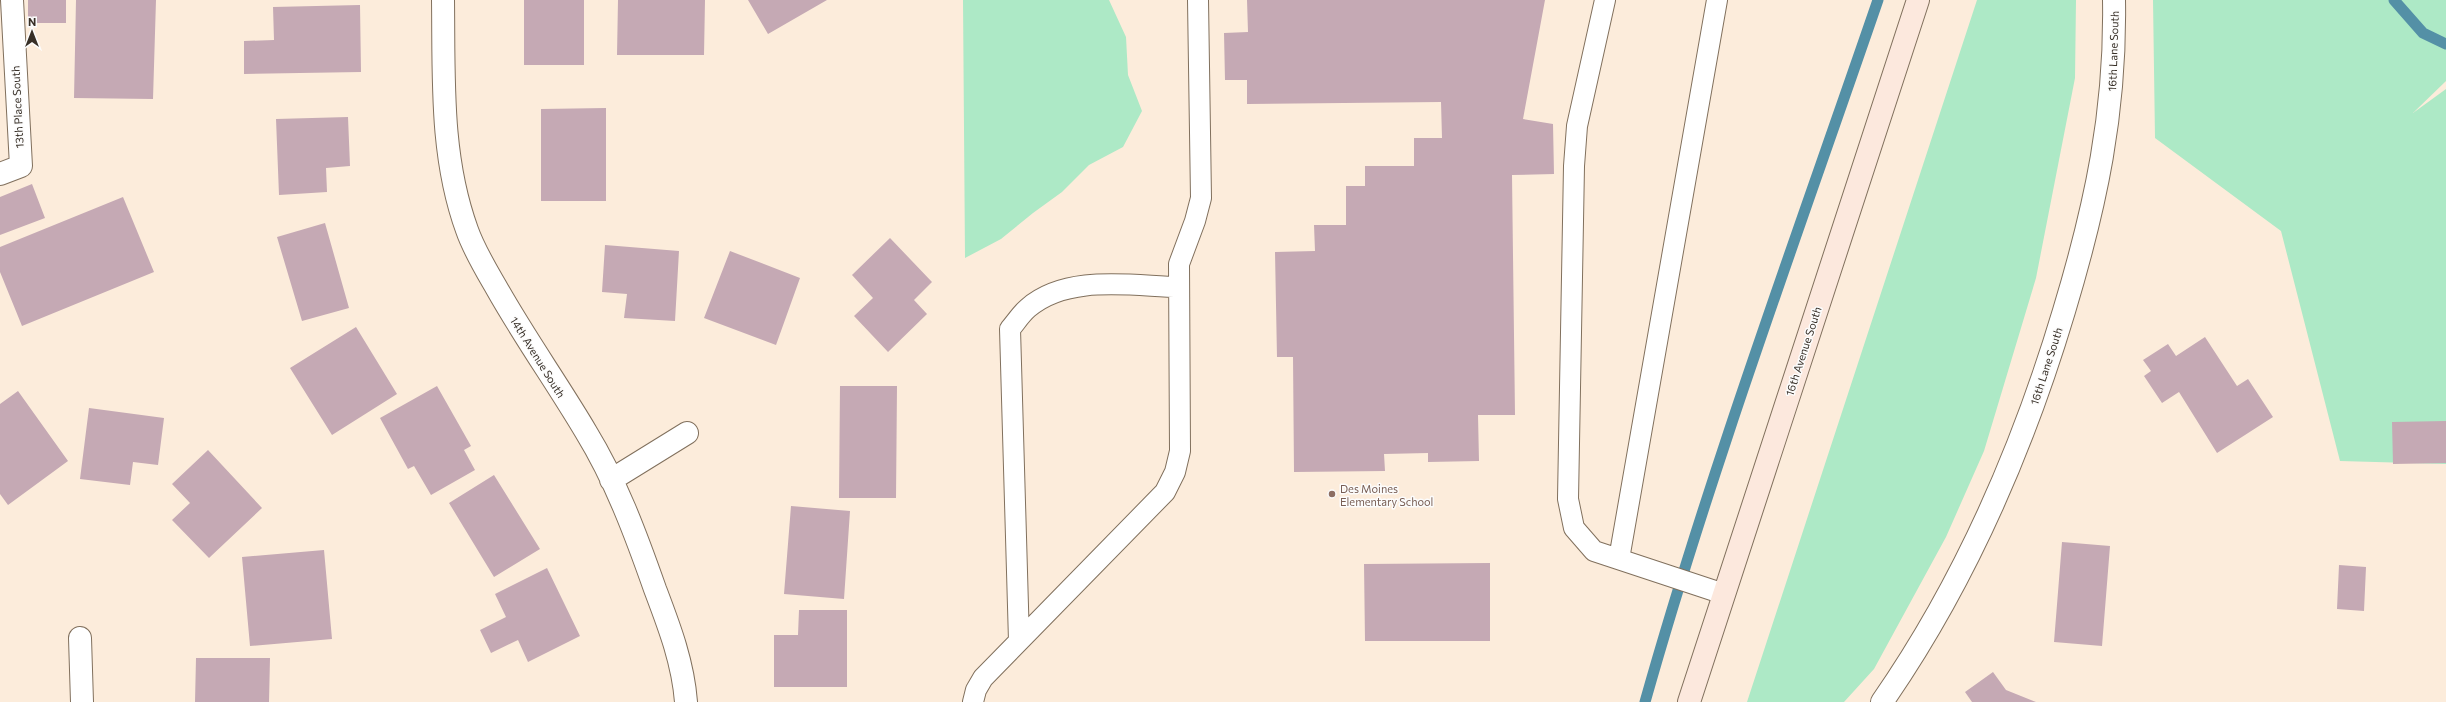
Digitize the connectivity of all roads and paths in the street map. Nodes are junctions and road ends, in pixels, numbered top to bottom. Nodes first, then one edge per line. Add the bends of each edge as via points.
1 (12, 0) edge
2 (443, 0) edge
3 (1198, 0) edge
4 (1605, 0) edge
5 (1717, 0) edge
6 (1918, 0) edge
7 (2114, 0) edge
8 (0, 174) edge
9 (1179, 286) junction
10 (687, 433) dead end
11 (611, 480) junction
12 (1619, 559) junction
13 (1724, 594) junction
14 (80, 638) dead end
15 (1019, 642) junction
16 (82, 702) edge
17 (686, 702) edge
18 (973, 702) edge
19 (1689, 702) edge
20 (1882, 702) edge

1 - 8 street, 13th Place South via 21,166
2 - 11 street, 14th Avenue South via 443,90 447,147 455,191 467,230 524,337 587,433
3 - 9 lane via 1201,198 1195,222 1178,264
4 - 12 lane via 1577,126 1574,166 1568,499 1574,528 1579,534 1594,551
5 - 12 lane
6 - 13 main road, 16th Avenue South
7 - 20 street, 16th Lane South via 2113,84 2109,124 2097,186 2084,243 2037,394 1973,547 1902,674
9 - 15 lane via 1180,451 1175,472 1165,492
9 - 15 lane via 1083,285 1052,294 1028,308 1010,329
10 - 11 street
11 - 17 street, 14th Avenue South via 638,540 670,630 684,678
12 - 13 lane
13 - 19 main road, 16th Avenue South
14 - 16 street
15 - 18 lane via 983,678

